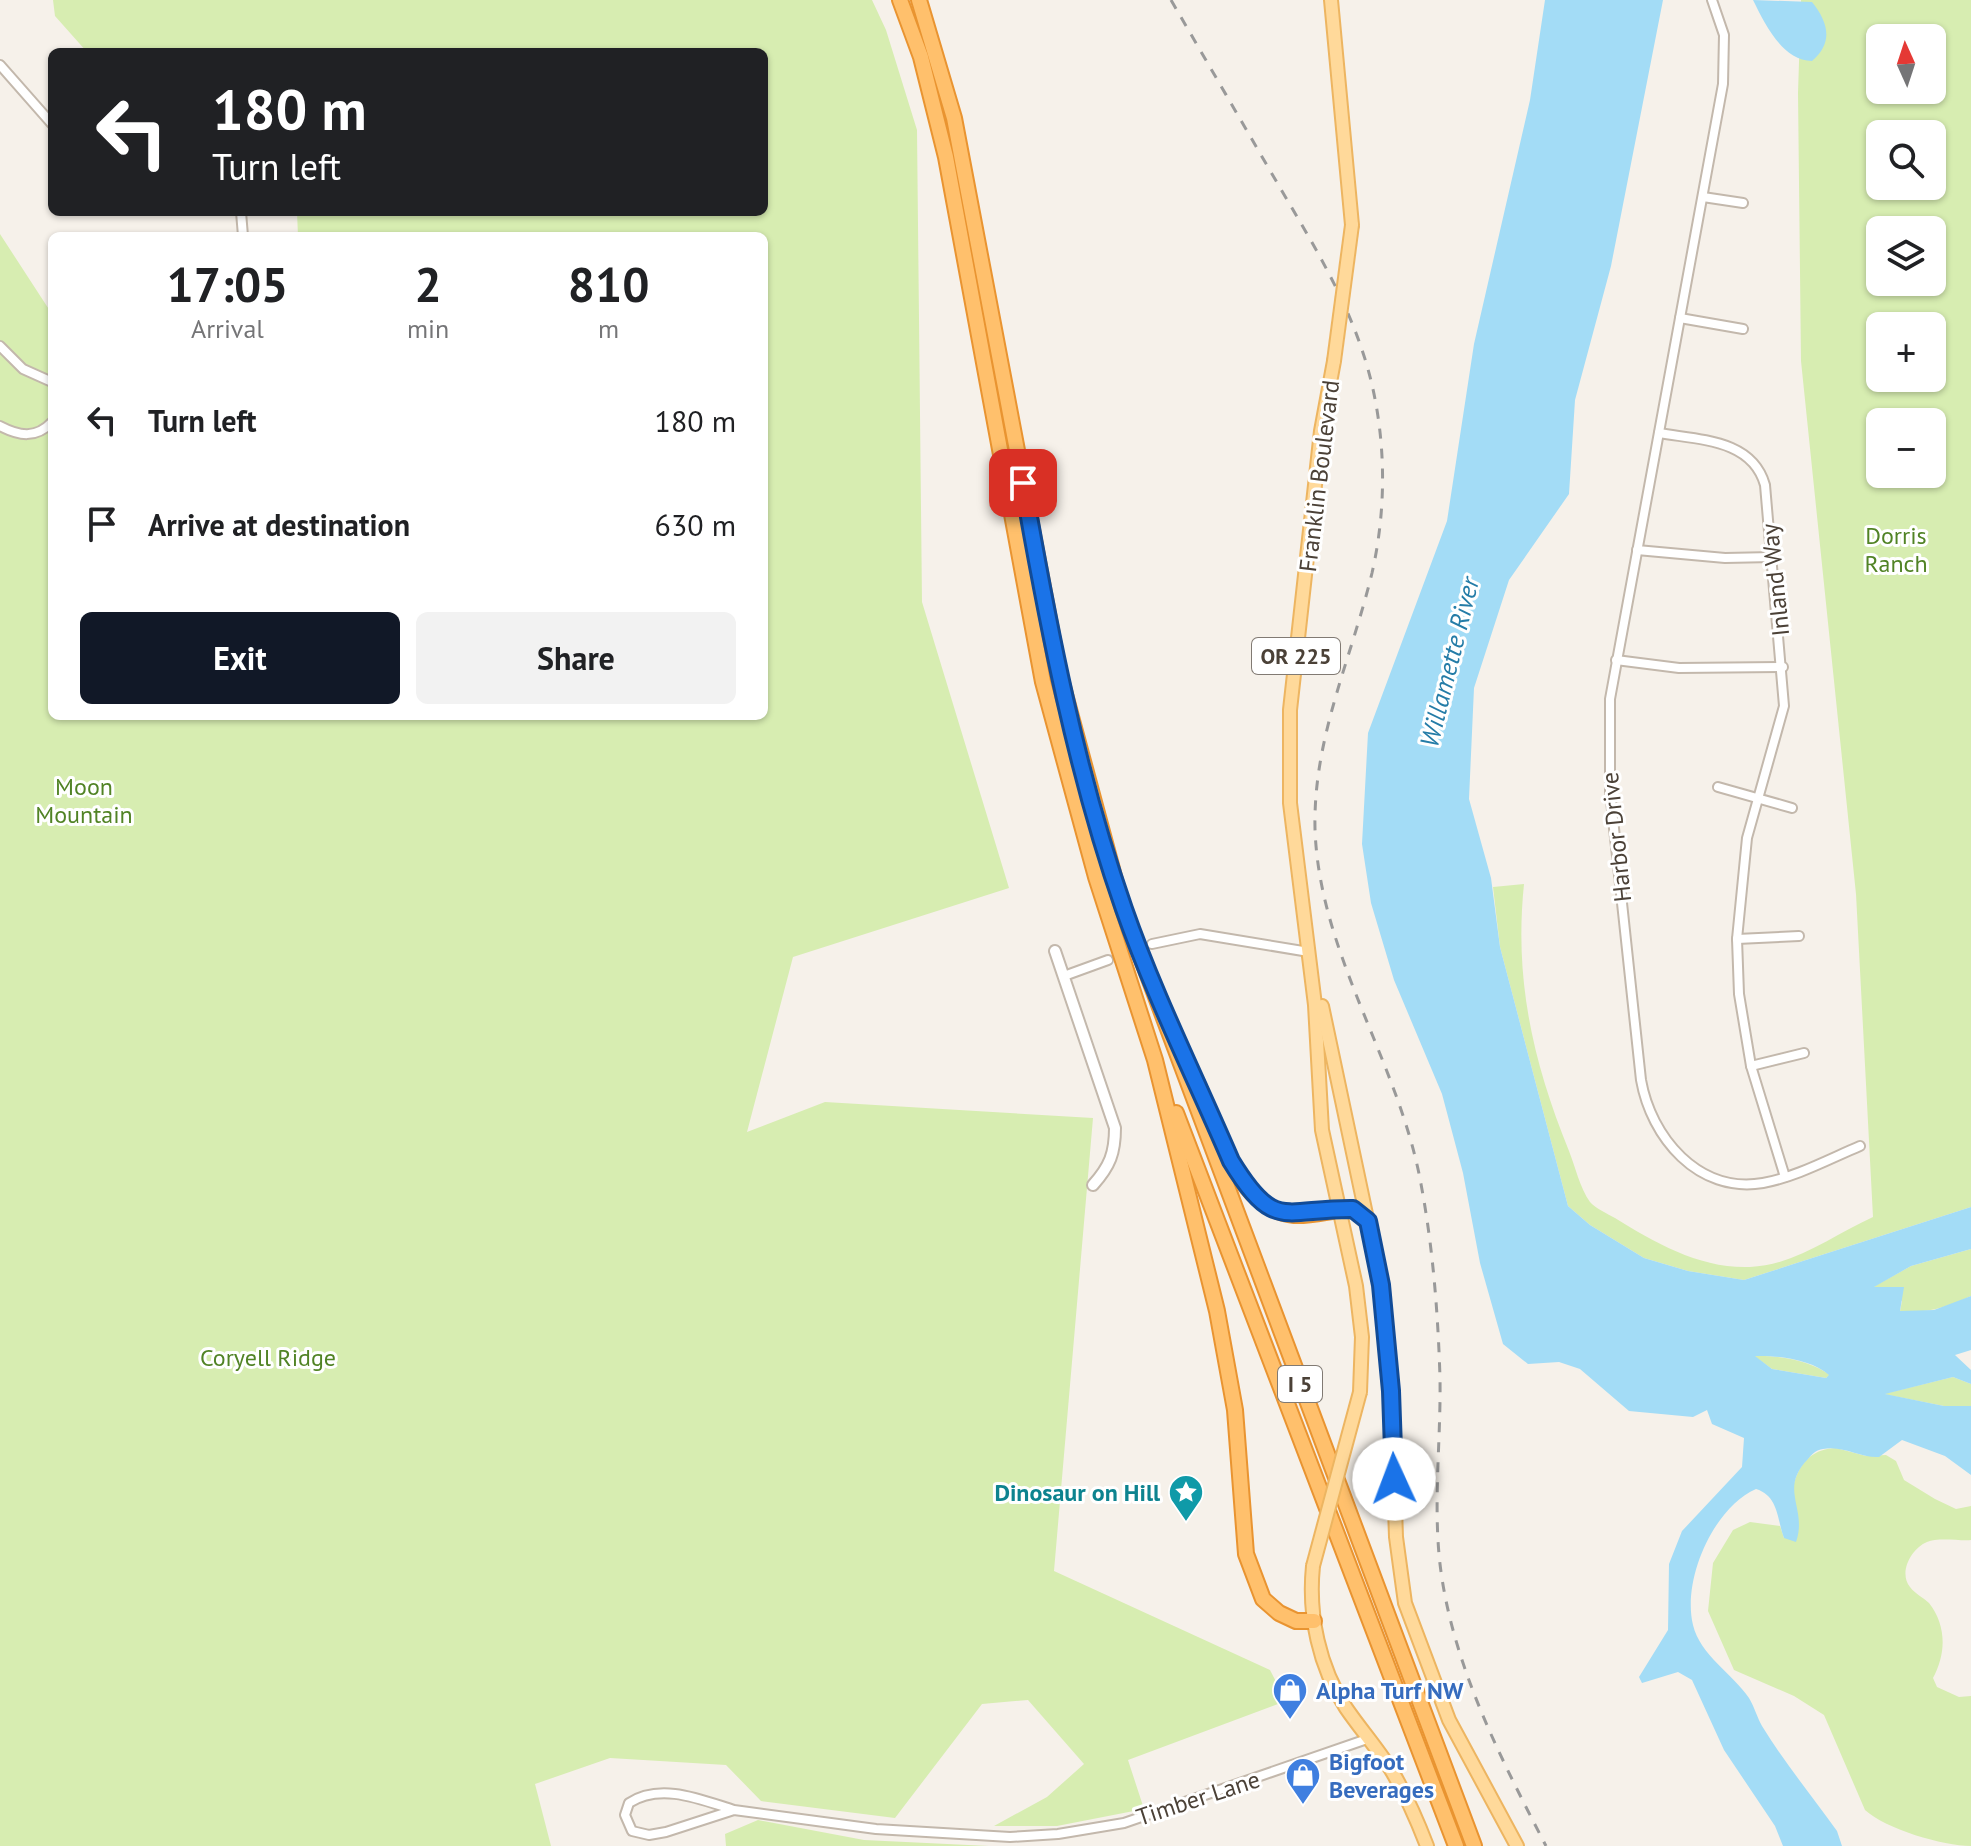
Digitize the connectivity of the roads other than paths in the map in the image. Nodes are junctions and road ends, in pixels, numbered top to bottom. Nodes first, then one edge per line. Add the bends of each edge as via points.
1 (900, 0) edge
2 (919, 0) edge
3 (1331, 0) edge
4 (1712, 0) edge
5 (0, 65) edge
6 (48, 119) edge
7 (1703, 197) junction
8 (1743, 203) dead end
9 (1680, 318) junction
10 (1743, 329) dead end
11 (0, 346) edge
12 (48, 380) edge
13 (0, 426) edge
14 (48, 426) edge
15 (1659, 433) junction
16 (1637, 550) junction
17 (1773, 557) junction
18 (1616, 660) junction
19 (1783, 667) junction
20 (1718, 787) dead end
21 (1759, 798) junction
22 (1792, 808) dead end
23 (1799, 936) dead end
24 (1737, 939) junction
25 (1152, 944) dead end
26 (1055, 951) dead end
27 (1309, 952) junction
28 (1108, 960) dead end
29 (1145, 969) junction
30 (1064, 976) junction
31 (1804, 1053) dead end
32 (1155, 1060) junction
33 (1751, 1066) junction
34 (1860, 1146) dead end
35 (1785, 1177) junction
36 (1093, 1185) dead end
37 (1338, 1210) junction
38 (1368, 1221) junction
39 (1314, 1621) junction
40 (1370, 1738) junction
41 (734, 1810) junction
42 (1427, 1846) edge
43 (1456, 1846) edge
44 (1474, 1846) edge
45 (1517, 1846) edge

1 - 32 highway, I 5 via 921,57 946,157 1043,682 1096,877
2 - 29 highway, I 5 via 961,148 1059,672 1088,788
3 - 27 main road, Franklin Boulevard / OR 225, bridge via 1352,225 1321,431 1289,736 1292,831
4 - 7 street, Harbor Drive via 1726,57
5 - 6 street
7 - 8 street
7 - 9 street, Harbor Drive
9 - 10 street
9 - 15 street, Harbor Drive
11 - 12 street via 23,369
13 - 14 street via 24,435
15 - 16 street, Harbor Drive
15 - 17 street, Inland Way via 1728,446 1755,463 1765,485
16 - 17 street
16 - 18 street, Harbor Drive
17 - 19 street, Inland Way
18 - 19 street via 1679,668
18 - 35 street, Harbor Drive via 1610,791 1645,1102 1668,1144 1710,1175 1761,1184
19 - 21 street, Inland Way via 1780,727
20 - 21 street
21 - 22 street
21 - 24 street, Inland Way via 1742,865
23 - 24 street
24 - 33 street, Inland Way via 1739,994
25 - 27 street via 1200,934
26 - 30 street
27 - 37 main road, Franklin Boulevard / OR 225 via 1322,1130
27 - 38 main road, Franklin Boulevard
28 - 30 street
29 - 37 highway via 1248,1188 1268,1205 1293,1215
29 - 44 highway, I 5
30 - 36 street via 1115,1128 1109,1167
31 - 33 street
32 - 39 highway via 1217,1311 1235,1410 1252,1577 1263,1599 1279,1613 1296,1621
32 - 43 highway, I 5
33 - 35 street, Inland Way
34 - 35 street, Harbor Drive
37 - 38 main road via 1358,1210
37 - 39 main road, OR 225, bridge via 1356,1286 1362,1337 1360,1392 1313,1566
38 - 45 main road, Franklin Boulevard via 1381,1285 1396,1537 1405,1603 1449,1720
39 - 40 main road, OR 225 via 1331,1681
40 - 41 street, Timber Lane via 1124,1823 1058,1834 1010,1837 876,1829
40 - 42 main road, OR 225 via 1411,1804
41 - 41 street, Timber Lane via 649,1835 632,1831 625,1815 636,1798 655,1794 686,1795

